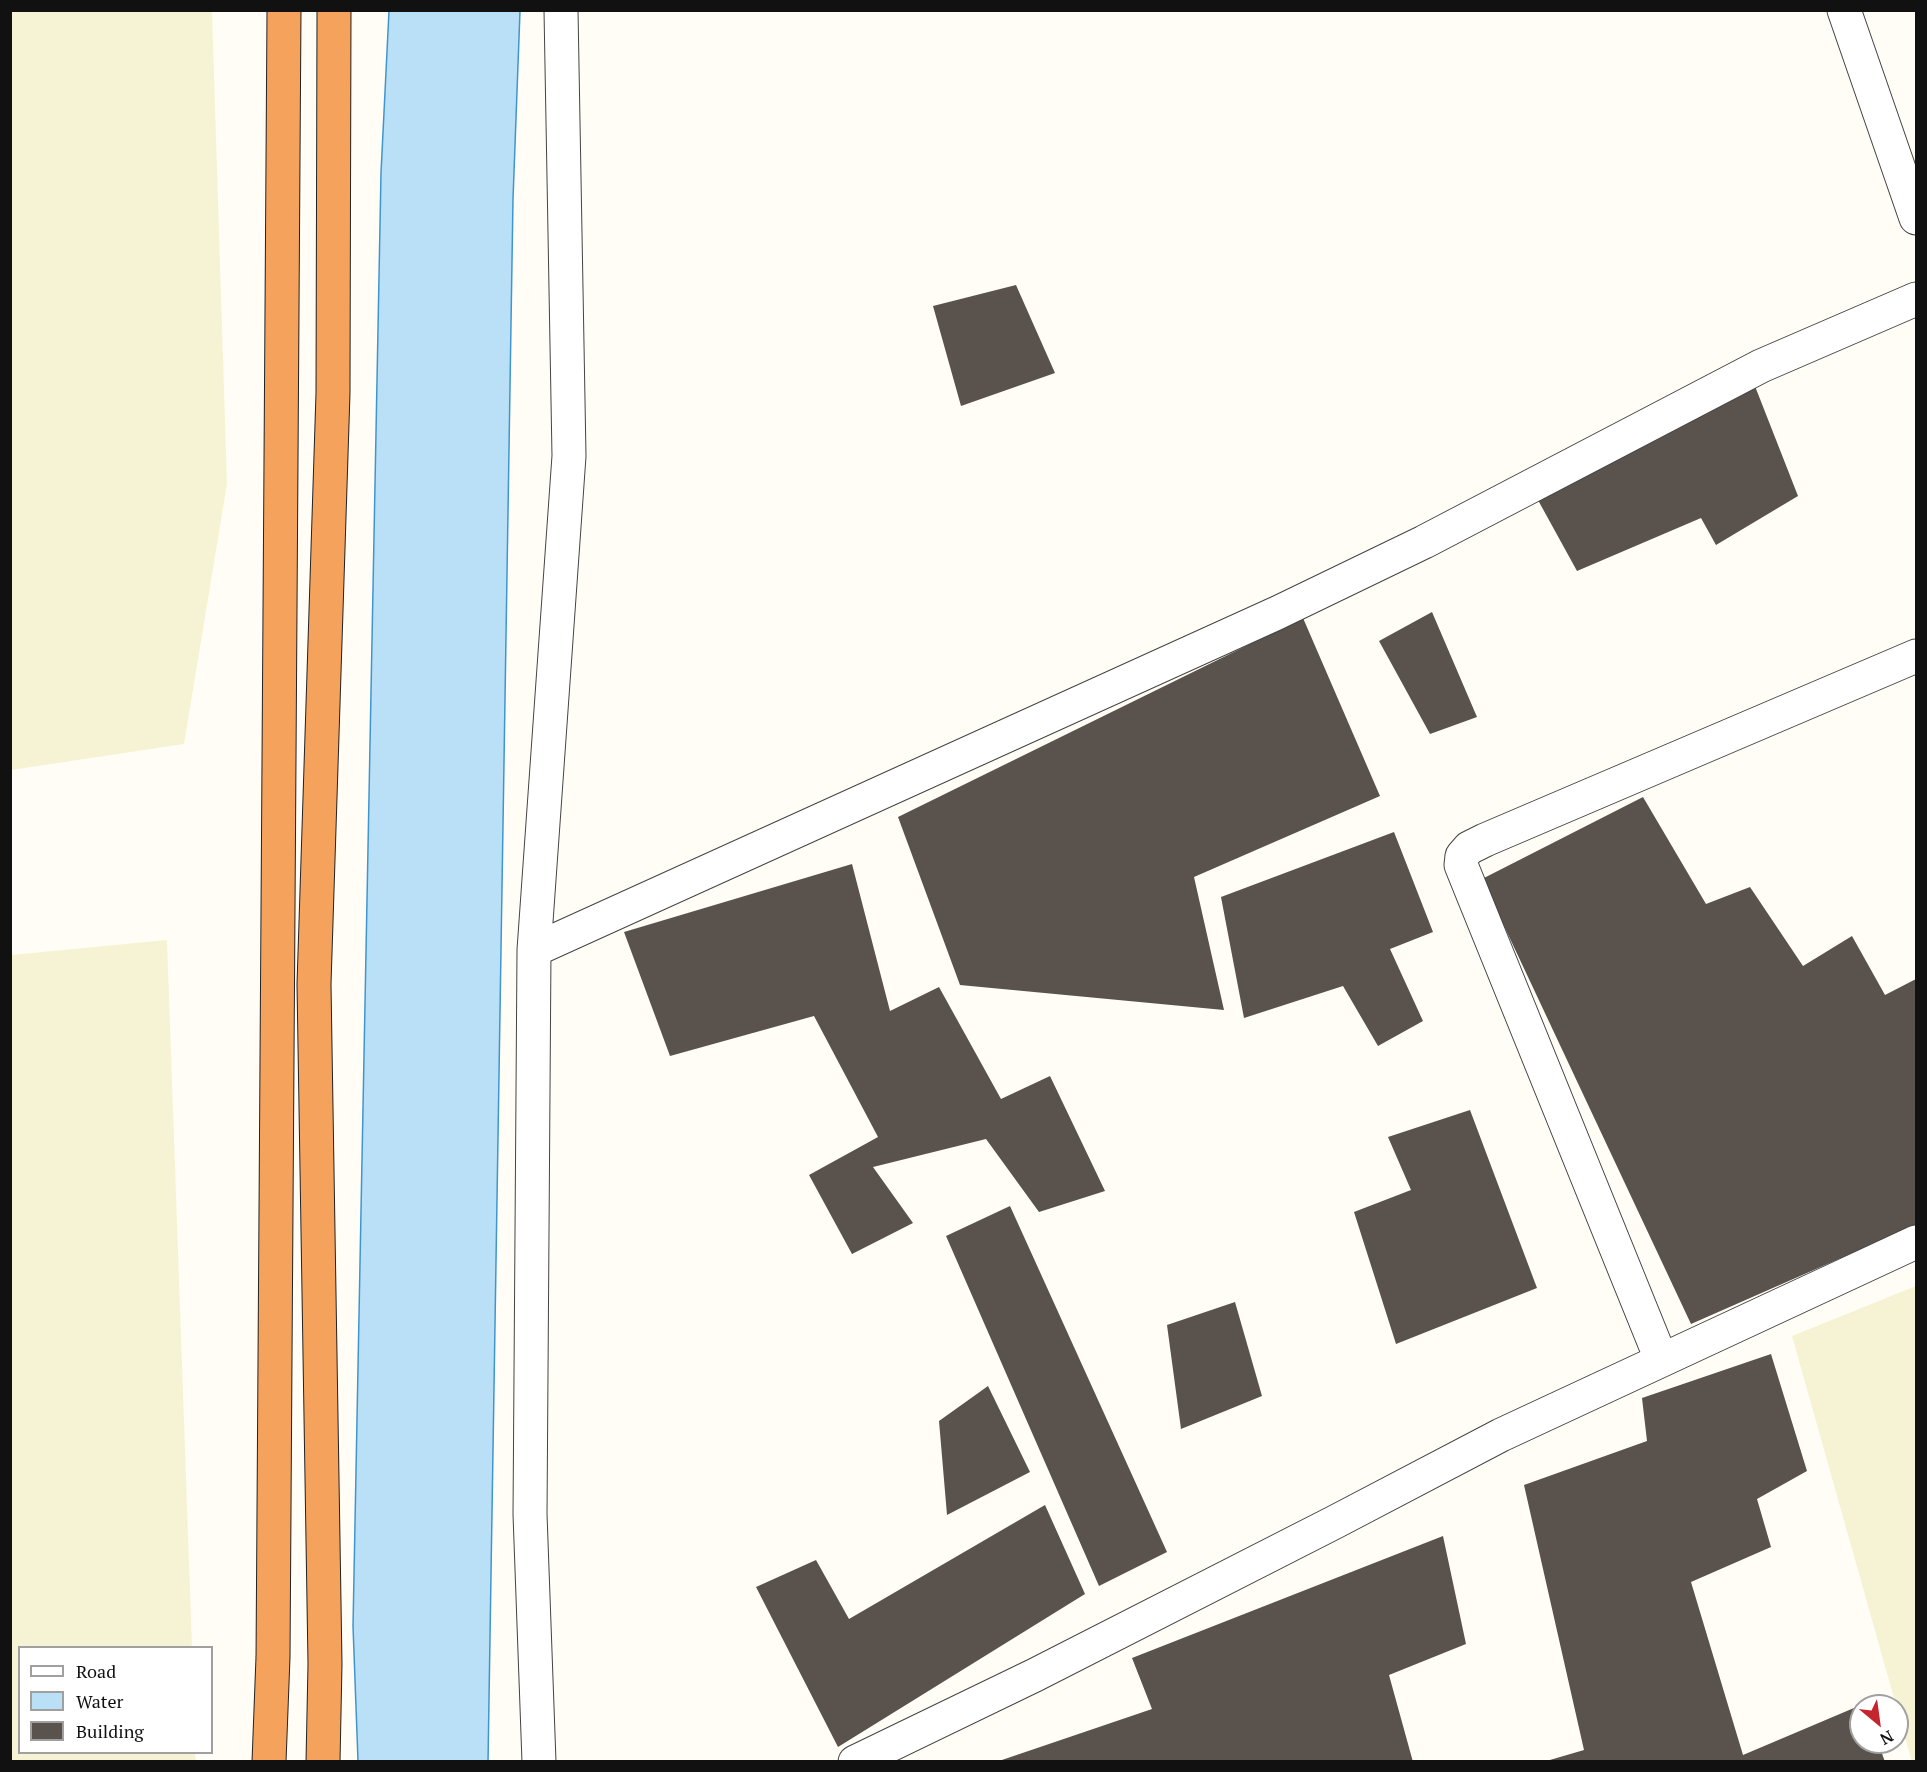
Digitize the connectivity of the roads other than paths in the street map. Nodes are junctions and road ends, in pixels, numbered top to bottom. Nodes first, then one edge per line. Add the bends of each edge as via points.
1 (284, 10) edge
2 (334, 10) edge
3 (561, 10) edge
4 (1844, 10) edge
5 (1917, 218) edge
6 (1917, 299) edge
7 (1917, 656) edge
8 (318, 878) junction
9 (278, 879) junction
10 (534, 950) junction
11 (1917, 1242) edge
12 (1661, 1359) junction
13 (269, 1761) edge
14 (323, 1761) edge
15 (539, 1761) edge
16 (855, 1761) edge

1 - 9 highway
2 - 8 highway via 333,393
3 - 10 street via 570,456
4 - 5 street
6 - 10 street via 1761,366 1424,542 1277,613
7 - 12 street via 1485,840 1462,856 1461,865
8 - 9 highway
8 - 14 highway via 314,984 325,1664
9 - 13 highway
10 - 15 street via 531,1514
11 - 12 street
12 - 16 street via 1501,1434 1035,1675

